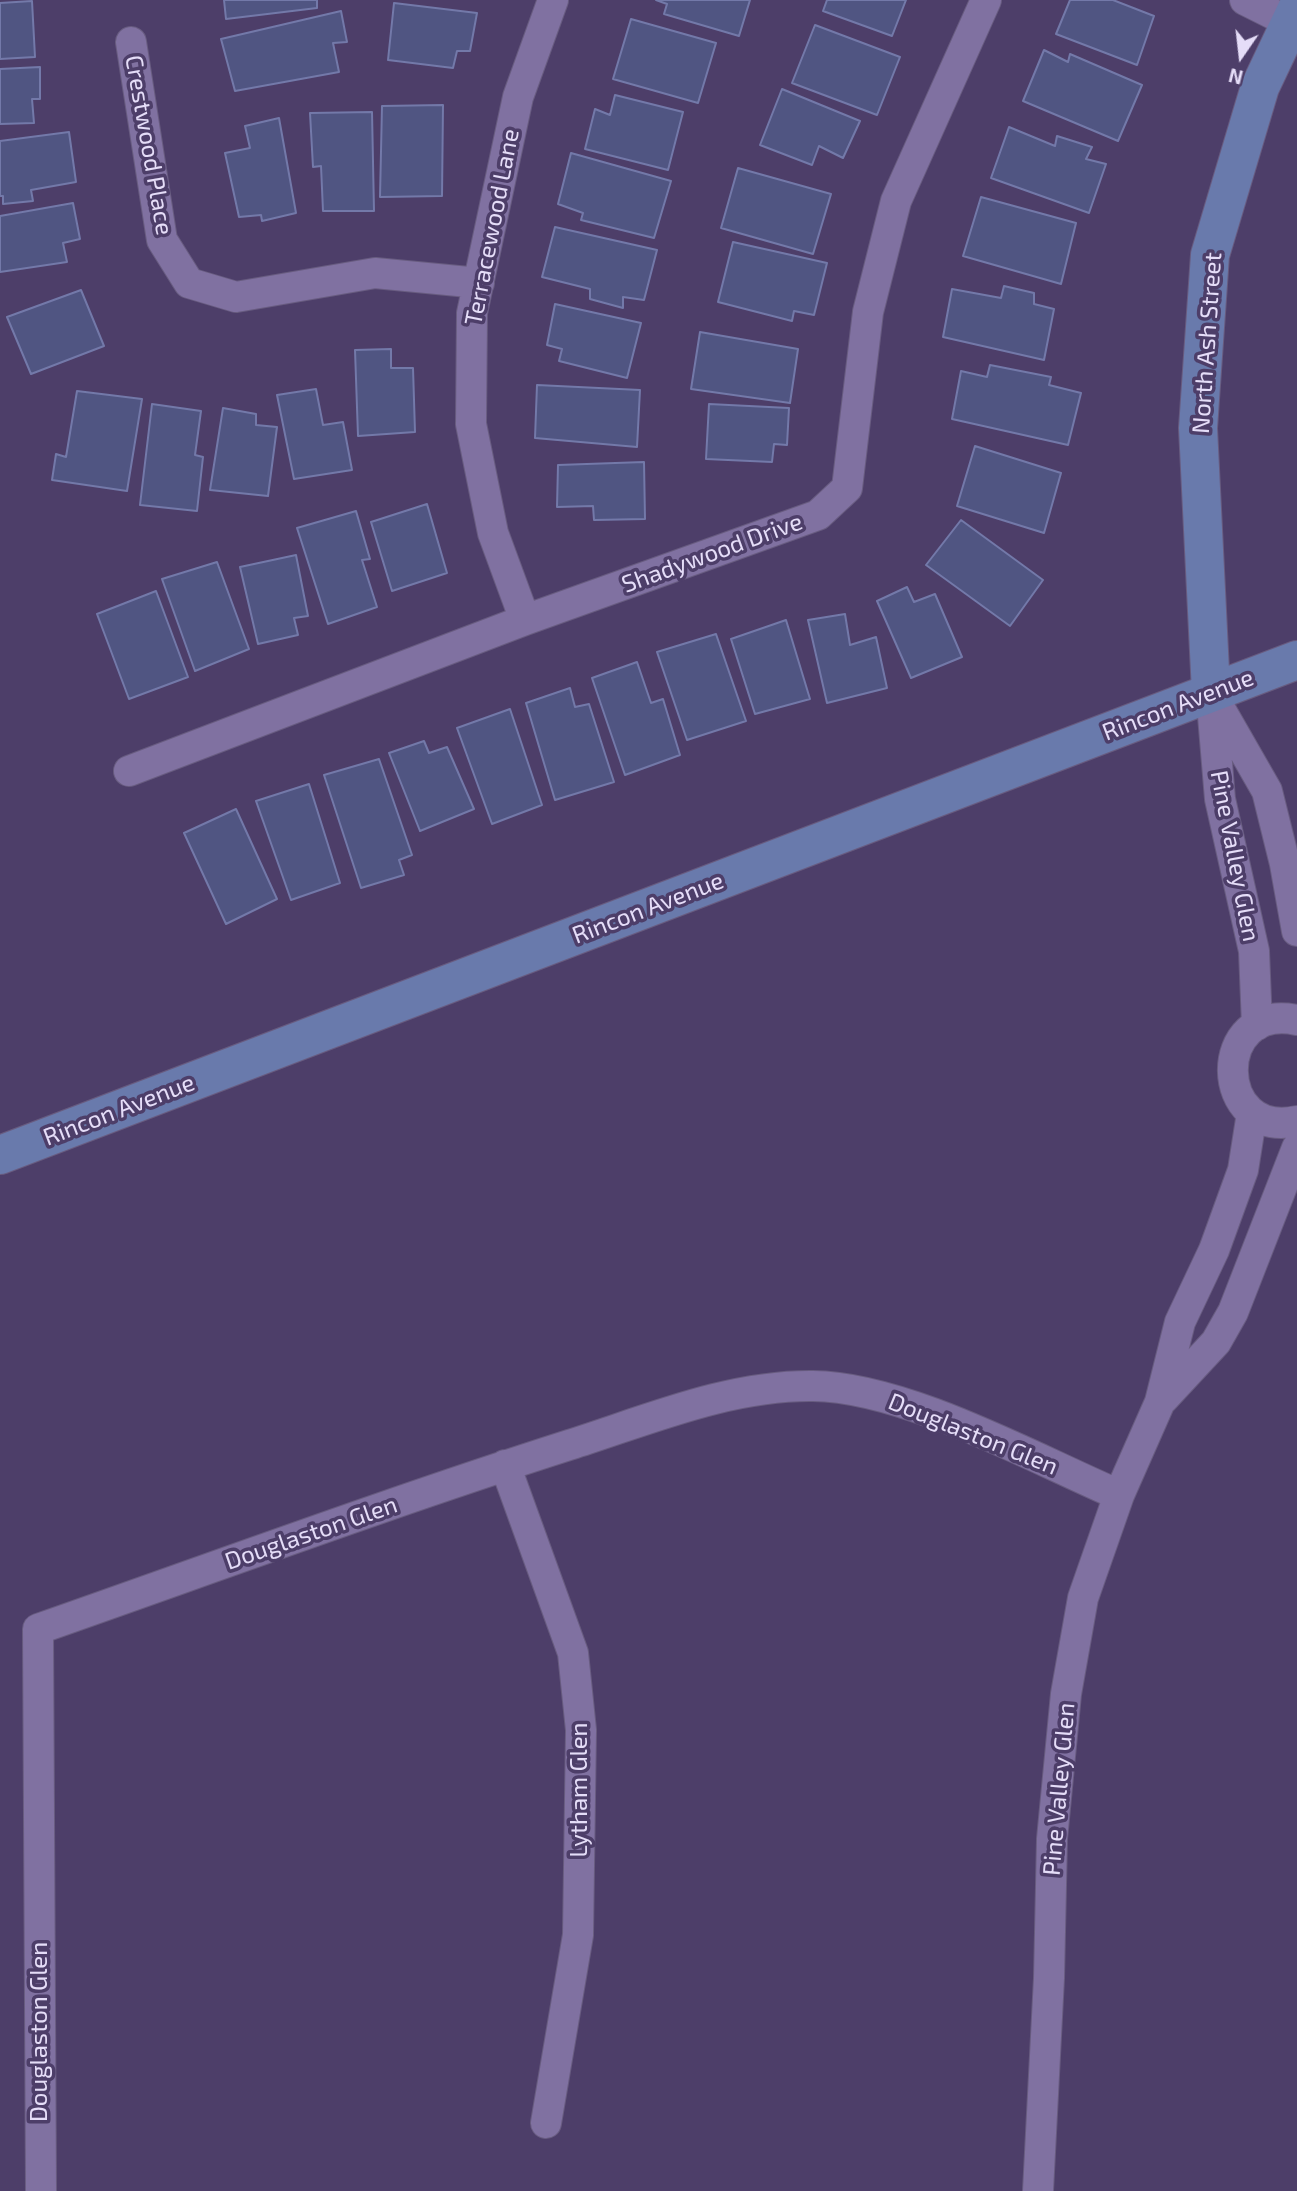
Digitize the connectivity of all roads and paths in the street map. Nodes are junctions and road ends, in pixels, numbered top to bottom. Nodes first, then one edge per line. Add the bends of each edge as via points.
1 (553, 0) edge
2 (986, 0) edge
3 (1245, 0) edge
4 (1295, 19) edge
5 (131, 42) dead end
6 (479, 283) junction
7 (525, 621) junction
8 (1297, 660) edge
9 (1211, 692) junction
10 (129, 771) dead end
11 (1297, 931) edge
12 (1297, 1020) edge
13 (1256, 1025) junction
14 (1252, 1112) junction
15 (1297, 1121) edge
16 (1297, 1149) edge
17 (0, 1155) edge
18 (1160, 1402) junction
19 (505, 1465) junction
20 (1119, 1494) junction
21 (546, 2123) dead end
22 (41, 2191) edge
23 (1038, 2191) edge

1 - 6 street, Terracewood Lane via 518,97
2 - 7 street, Shadywood Drive via 896,201 868,312 847,488 818,515
3 - 4 street
4 - 9 street, North Ash Street via 1259,88 1210,254 1198,428
5 - 6 street, Crestwood Place via 162,240 189,283 236,297 375,273
6 - 7 street, Terracewood Lane via 472,313 471,424 493,533
7 - 10 street, Shadywood Drive
8 - 9 street, Rincon Avenue
9 - 11 street, Pine Valley Glen via 1268,791
9 - 13 street, Pine Valley Glen via 1220,799 1254,951
9 - 17 street, Rincon Avenue
12 - 13 street via 1271,1019
13 - 14 street via 1243,1036 1231,1068 1240,1100
14 - 15 street via 1276,1123
14 - 18 street, Pine Valley Glen via 1243,1170 1214,1250 1180,1322
16 - 18 street, Pine Valley Glen via 1233,1312 1216,1342
18 - 20 street, Pine Valley Glen
19 - 20 street, Douglaston Glen via 734,1392 814,1386 876,1395 943,1418
19 - 21 street, Lytham Glen via 573,1653 581,1730 578,1935
19 - 22 street, Douglaston Glen via 38,1629
20 - 23 street, Pine Valley Glen via 1083,1598 1066,1695 1052,1839

